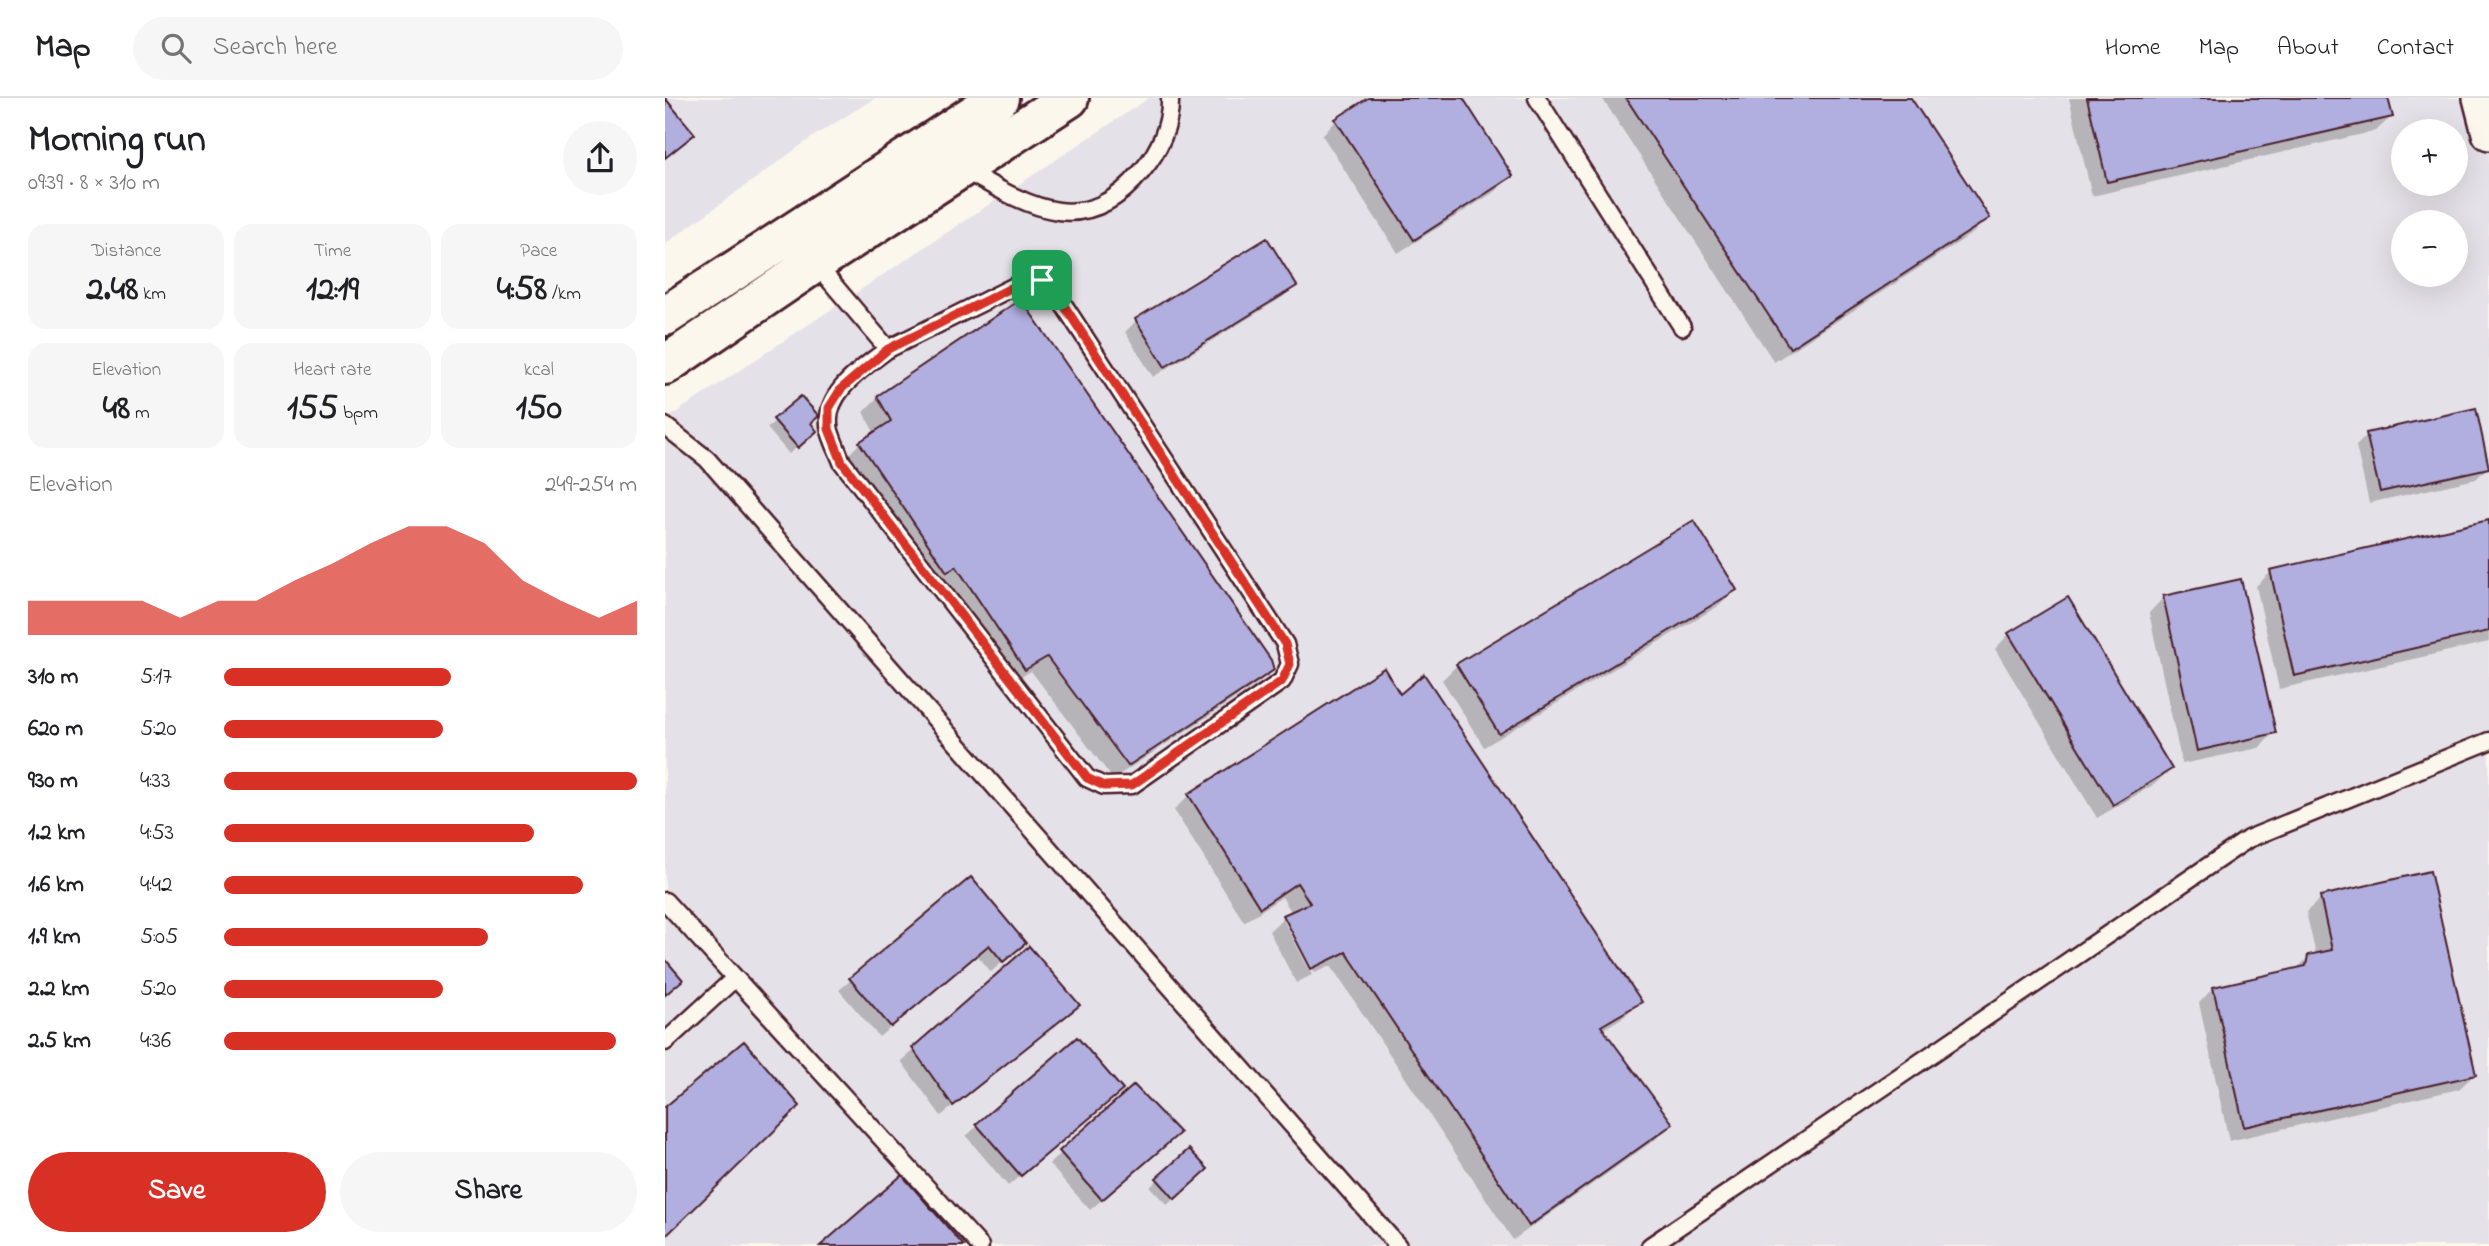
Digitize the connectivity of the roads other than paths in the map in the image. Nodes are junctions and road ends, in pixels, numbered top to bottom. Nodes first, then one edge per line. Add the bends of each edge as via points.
1 (999, 98) edge
2 (1069, 98) edge
3 (1170, 98) edge
4 (1537, 98) edge
5 (2480, 98) edge
6 (2489, 133) edge
7 (961, 168) junction
8 (815, 264) junction
9 (665, 316) edge
10 (1682, 327) dead end
11 (888, 349) junction
12 (665, 365) edge
13 (665, 426) edge
14 (2489, 741) edge
15 (665, 901) edge
16 (735, 978) junction
17 (665, 1042) edge
18 (980, 1246) edge
19 (1398, 1246) edge
20 (1650, 1246) edge

1 - 9 main road
2 - 7 main road
3 - 7 lane via 1165,133 1154,156 1128,188 1090,210 1053,212 1015,199
4 - 10 lane
5 - 6 street
7 - 8 main road
8 - 11 lane
8 - 12 main road
11 - 11 lane via 1031,278 1052,287 1285,644 1290,664 1282,681 1132,785 1104,786 1087,778 842,462 829,429 829,408 841,389
13 - 19 lane via 707,459
14 - 20 lane via 2248,839
15 - 16 lane
16 - 17 lane
16 - 18 lane

